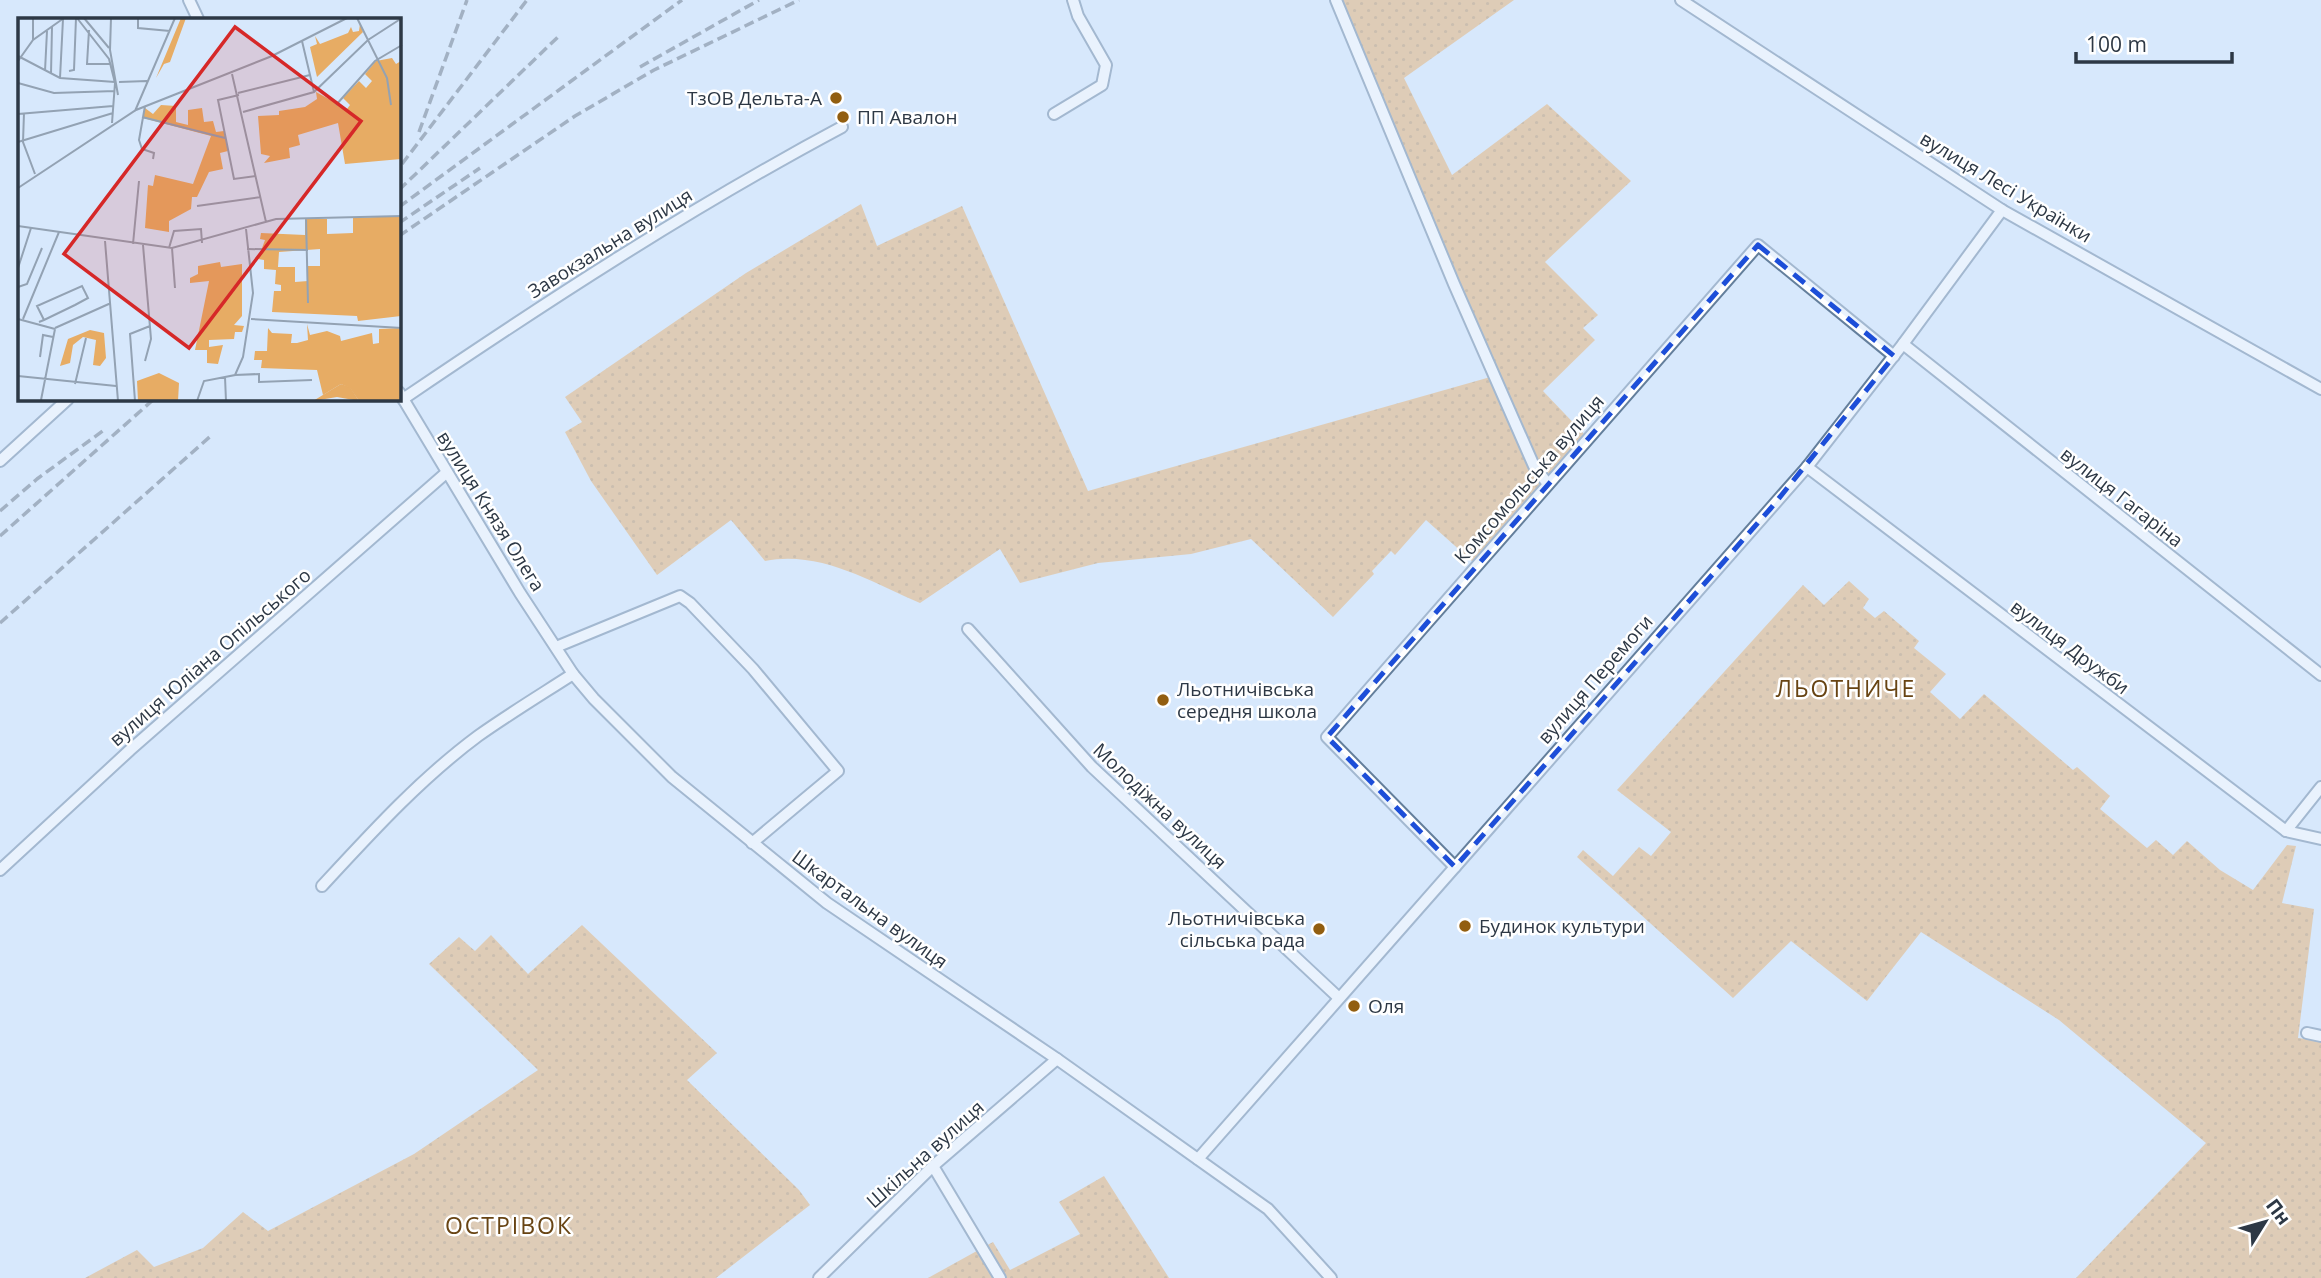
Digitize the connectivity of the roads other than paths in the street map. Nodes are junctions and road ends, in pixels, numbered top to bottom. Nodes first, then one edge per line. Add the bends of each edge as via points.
1 (189, 0) edge
2 (1073, 0) edge
3 (1336, 0) edge
4 (1681, 0) edge
5 (198, 18) edge
6 (1054, 114) dead end
7 (842, 127) dead end
8 (2002, 210) junction
9 (1903, 344) junction
10 (1894, 356) junction
11 (2321, 389) edge
12 (401, 396) edge
13 (66, 401) edge
14 (0, 461) edge
15 (1807, 467) junction
16 (446, 473) junction
17 (1548, 484) junction
18 (968, 629) dead end
19 (556, 647) junction
20 (573, 674) junction
21 (2321, 674) edge
22 (2321, 786) edge
23 (2286, 831) junction
24 (2321, 839) edge
25 (752, 844) junction
26 (1455, 867) junction
27 (0, 870) edge
28 (322, 886) dead end
29 (1339, 998) junction
30 (2307, 1033) dead end
31 (2321, 1036) edge
32 (1057, 1059) junction
33 (1198, 1159) junction
34 (933, 1166) junction
35 (819, 1278) edge
36 (1000, 1278) edge
37 (1331, 1278) edge

1 - 5 street
2 - 6 street via 1106,65 1102,85
3 - 17 street via 1454,284 1534,466
4 - 8 street, вулиця Лесі Українки
7 - 12 street, Завокзальна вулиця via 748,178
8 - 9 street, вулиця Перемоги
8 - 11 street, вулиця Лесі Українки
9 - 10 street, вулиця Перемоги
9 - 21 street, вулиця Гагаріна
10 - 15 street, вулиця Перемоги
10 - 17 street, Комсомольська вулиця via 1758,245
12 - 16 street, вулиця Князя Олега
13 - 14 street
15 - 23 street, вулиця Дружби
15 - 26 street, вулиця Перемоги
16 - 19 street, вулиця Князя Олега
16 - 27 street, вулиця Юліана Опільського
17 - 26 street, Комсомольська вулиця via 1328,737
18 - 29 street, Молодіжна вулиця via 1091,767
19 - 20 street, Шкартальна вулиця
19 - 25 street via 680,596 690,603 753,669 838,771
20 - 25 street, Шкартальна вулиця via 672,777
20 - 28 street via 448,761 380,823
22 - 23 street
23 - 24 street, вулиця Дружби
25 - 32 street, Шкартальна вулиця via 827,903
26 - 29 street, вулиця Перемоги
29 - 33 street, вулиця Перемоги
30 - 31 street
32 - 33 street, Шкартальна вулиця
32 - 34 street, Шкільна вулиця
33 - 37 street, Шкартальна вулиця via 1268,1209
34 - 35 street, Шкільна вулиця
34 - 36 street

